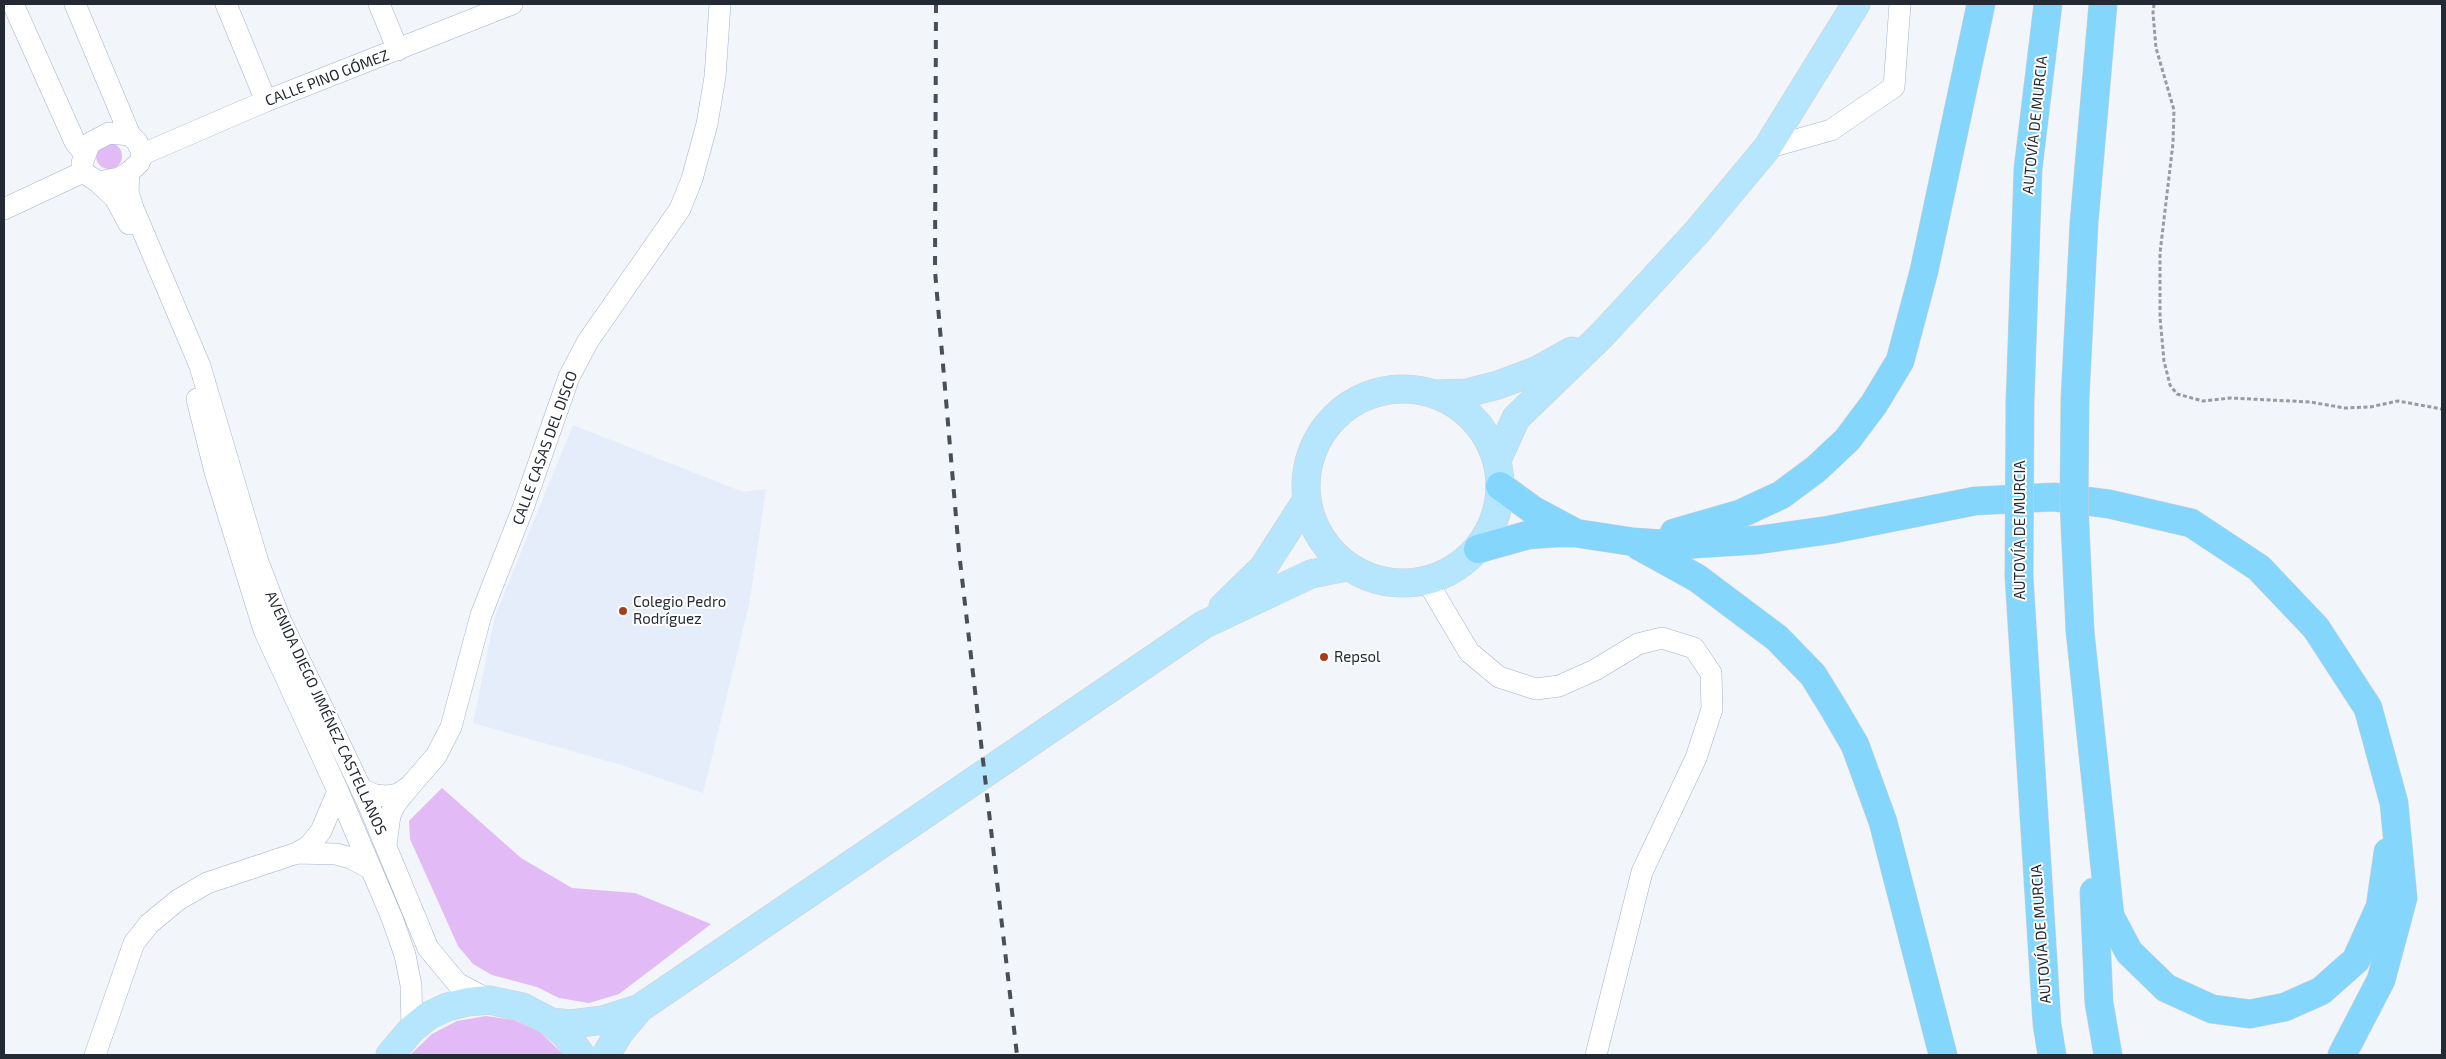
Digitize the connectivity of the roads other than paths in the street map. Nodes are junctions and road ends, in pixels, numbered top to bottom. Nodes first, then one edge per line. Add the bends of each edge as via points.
1 (75, 4) edge
2 (226, 4) edge
3 (379, 4) edge
4 (512, 4) edge
5 (720, 4) edge
6 (1856, 4) edge
7 (1900, 4) edge
8 (1982, 4) edge
9 (2048, 4) edge
10 (2103, 4) edge
11 (11, 9) edge
12 (398, 50) junction
13 (266, 101) junction
14 (130, 135) junction
15 (1767, 148) junction
16 (142, 154) junction
17 (88, 169) junction
18 (129, 172) junction
19 (4, 209) edge
20 (1602, 335) junction
21 (1437, 394) junction
22 (1499, 473) junction
23 (1306, 501) junction
24 (1575, 533) junction
25 (1634, 542) junction
26 (1478, 549) junction
27 (1346, 566) junction
28 (1427, 581) junction
29 (1204, 625) junction
30 (2080, 631) junction
31 (410, 786) junction
32 (361, 789) junction
33 (338, 791) junction
34 (2394, 803) junction
35 (386, 846) junction
36 (297, 853) junction
37 (369, 868) junction
38 (489, 1000) junction
39 (640, 1008) junction
40 (551, 1022) junction
41 (412, 1029) junction
42 (95, 1055) edge
43 (390, 1055) edge
44 (580, 1055) edge
45 (606, 1055) edge
46 (1596, 1055) edge
47 (1943, 1055) edge
48 (2052, 1055) edge
49 (2108, 1055) edge
50 (2342, 1055) edge

1 - 14 street
2 - 13 street
3 - 12 street
4 - 12 street, CALLE PINO GÓMEZ
5 - 31 street, CALLE CASAS DEL DISCO via 715,78 692,179 680,209 588,341 569,377 481,615 451,727 436,756
6 - 15 main road
7 - 15 street via 1894,87 1831,130
8 - 25 highway via 1924,271 1900,361 1874,404 1847,440 1781,495 1708,525
9 - 48 highway, AUTOVÍA DE MURCIA, bridge via 2028,170 2020,402 2019,576 2047,1024
10 - 30 highway, bridge via 2084,223 2076,399 2074,505
11 - 17 street, AVENIDA DIEGO JIMÉNEZ CASTELLANOS
12 - 13 street, CALLE PINO GÓMEZ
13 - 16 street, CALLE PINO GÓMEZ
14 - 16 street
14 - 17 street via 109,134 90,143
15 - 20 main road via 1697,232
16 - 18 street via 139,163
17 - 18 street via 119,178
17 - 19 street
17 - 33 street, AVENIDA DIEGO JIMÉNEZ CASTELLANOS via 124,212 175,332 264,630
18 - 32 street, AVENIDA DIEGO JIMÉNEZ CASTELLANOS via 128,192 133,208 200,366 258,562 280,620
20 - 21 main road via 1538,370 1498,386 1467,393
20 - 22 main road via 1516,418
21 - 22 main road via 1464,410 1484,432
21 - 23 main road via 1408,389 1380,391 1353,402 1330,420 1314,444 1306,472
22 - 24 highway via 1533,510
22 - 26 main road via 1495,516
23 - 27 main road via 1318,534
23 - 29 main road via 1263,568
24 - 25 highway
24 - 26 highway via 1528,536
25 - 34 highway via 1680,545 1758,540 1829,530 1975,501 2054,497 2109,504 2191,523 2259,568 2316,628 2368,708
25 - 47 highway via 1697,578 1777,638 1812,675 1834,709 1855,745 1882,822
26 - 28 main road via 1455,569
27 - 28 main road via 1371,579 1399,584
27 - 29 main road via 1311,574
28 - 46 street via 1469,652 1499,678 1536,689 1560,686 1595,670 1638,644 1662,638 1694,648 1711,673 1712,708 1696,758 1642,872
29 - 39 main road
30 - 34 highway via 2110,916 2129,952 2166,988 2212,1010 2250,1014 2284,1007 2321,992 2356,960 2380,907
30 - 49 highway via 2099,1003
31 - 32 street via 398,794 386,796
31 - 35 street, CALLE CASAS DEL DISCO via 390,815
32 - 35 street, AVENIDA DIEGO JIMÉNEZ CASTELLANOS
33 - 36 street via 321,831 310,846
33 - 37 street, AVENIDA DIEGO JIMÉNEZ CASTELLANOS
34 - 50 highway via 2403,898 2381,980
35 - 38 street, AVENIDA DIEGO JIMÉNEZ CASTELLANOS via 428,948 457,983
36 - 37 street via 336,854
36 - 42 street via 207,884 178,900 149,924 134,943
37 - 41 street, AVENIDA DIEGO JIMÉNEZ CASTELLANOS via 405,955 411,985
38 - 40 main road via 522,1006
38 - 41 main road via 447,1007
39 - 40 main road via 603,1020 571,1024
39 - 45 main road
40 - 44 main road via 566,1035
41 - 43 main road

